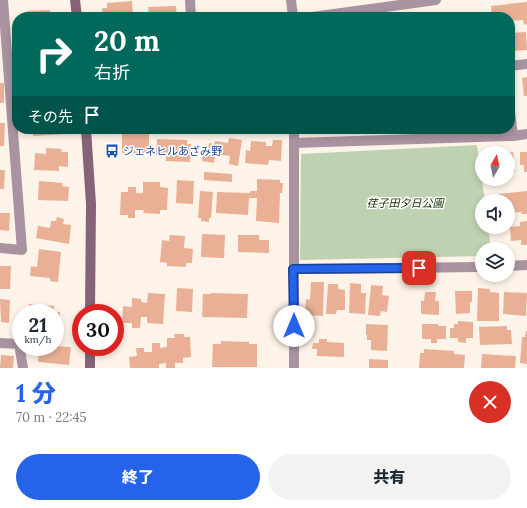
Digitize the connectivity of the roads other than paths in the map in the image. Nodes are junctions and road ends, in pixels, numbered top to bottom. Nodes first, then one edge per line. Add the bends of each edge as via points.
1 (3, 0) edge
2 (75, 0) edge
3 (190, 0) edge
4 (291, 0) edge
5 (436, 0) edge
6 (76, 12) edge
7 (191, 12) edge
8 (292, 12) edge
9 (348, 12) edge
10 (527, 64) edge
11 (515, 65) edge
12 (12, 118) edge
13 (13, 134) edge
14 (86, 134) edge
15 (294, 134) edge
16 (527, 134) edge
17 (513, 136) joint
18 (294, 143) junction
19 (0, 248) edge
20 (527, 265) edge
21 (515, 266) edge
22 (475, 268) edge
23 (293, 269) junction
24 (90, 304) edge
25 (0, 343) edge
26 (90, 356) edge
27 (23, 368) edge
28 (90, 368) edge
29 (294, 368) edge

1 - 12 street
2 - 6 street
3 - 7 street
4 - 8 street
5 - 9 street
10 - 11 street
13 - 19 street via 22,250
14 - 24 street via 91,204
15 - 18 street
16 - 17 street
17 - 18 street
18 - 23 street
20 - 21 street
22 - 23 street
23 - 29 street
25 - 27 street via 19,344
26 - 28 street

